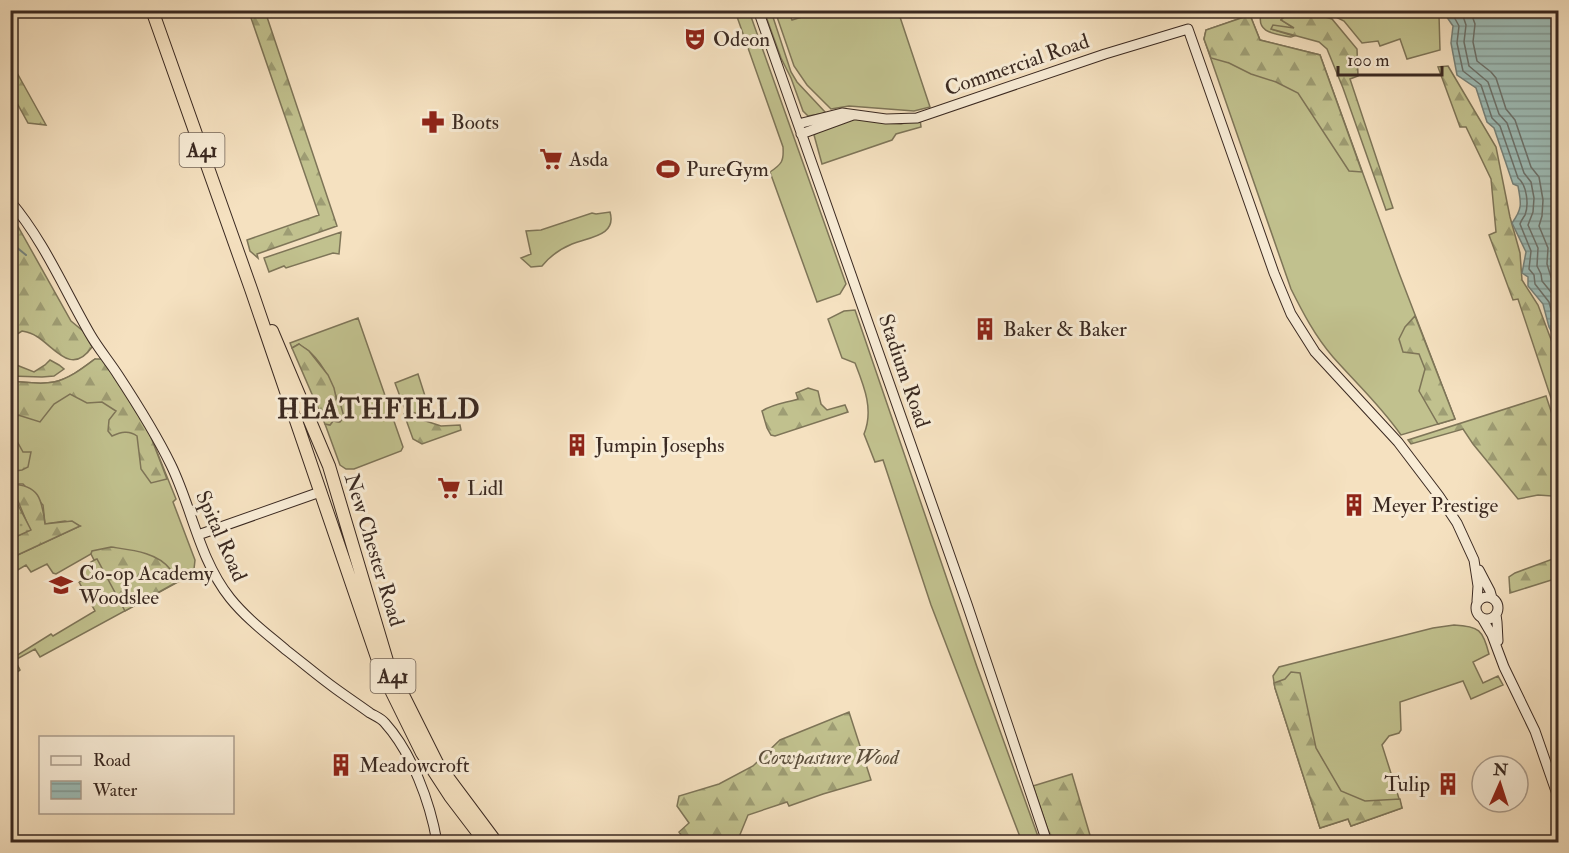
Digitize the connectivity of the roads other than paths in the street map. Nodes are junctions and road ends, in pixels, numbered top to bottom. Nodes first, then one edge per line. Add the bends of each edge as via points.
1 (152, 10) edge
2 (758, 10) edge
3 (800, 129) junction
4 (10, 201) edge
5 (251, 289) junction
6 (301, 398) junction
7 (336, 488) junction
8 (320, 492) junction
9 (198, 536) junction
10 (1474, 560) junction
11 (356, 597) junction
12 (1492, 597) junction
13 (1477, 601) junction
14 (1496, 615) junction
15 (1482, 618) junction
16 (1498, 649) junction
17 (1558, 797) edge
18 (437, 843) edge
19 (485, 843) edge
20 (496, 843) edge
21 (1047, 843) edge

1 - 5 highway, New Chester Road / A41
2 - 3 street, Stadium Road
3 - 10 street, Commercial Road via 854,114 917,118 1188,29 1291,314 1314,352 1398,442 1437,492
3 - 21 street, Stadium Road
4 - 9 street, Spital Road via 38,237 94,341 152,429 172,467
5 - 6 highway, New Chester Road / A41
5 - 8 highway, New Chester Road / A41
6 - 7 highway, New Chester Road / A41
6 - 8 highway via 305,429 323,478
7 - 11 highway via 332,500 352,563
7 - 20 highway, New Chester Road / A41 via 390,671 437,763
8 - 9 street
8 - 11 highway, New Chester Road / A41
9 - 18 street, Spital Road via 228,596 245,616 336,689 383,720 422,788
10 - 12 street
10 - 13 street
11 - 19 highway, New Chester Road / A41 via 382,672 422,753
12 - 13 street
12 - 14 street via 1497,604
13 - 15 street via 1475,610
14 - 15 street
14 - 16 street
15 - 16 street
16 - 17 street via 1535,731

